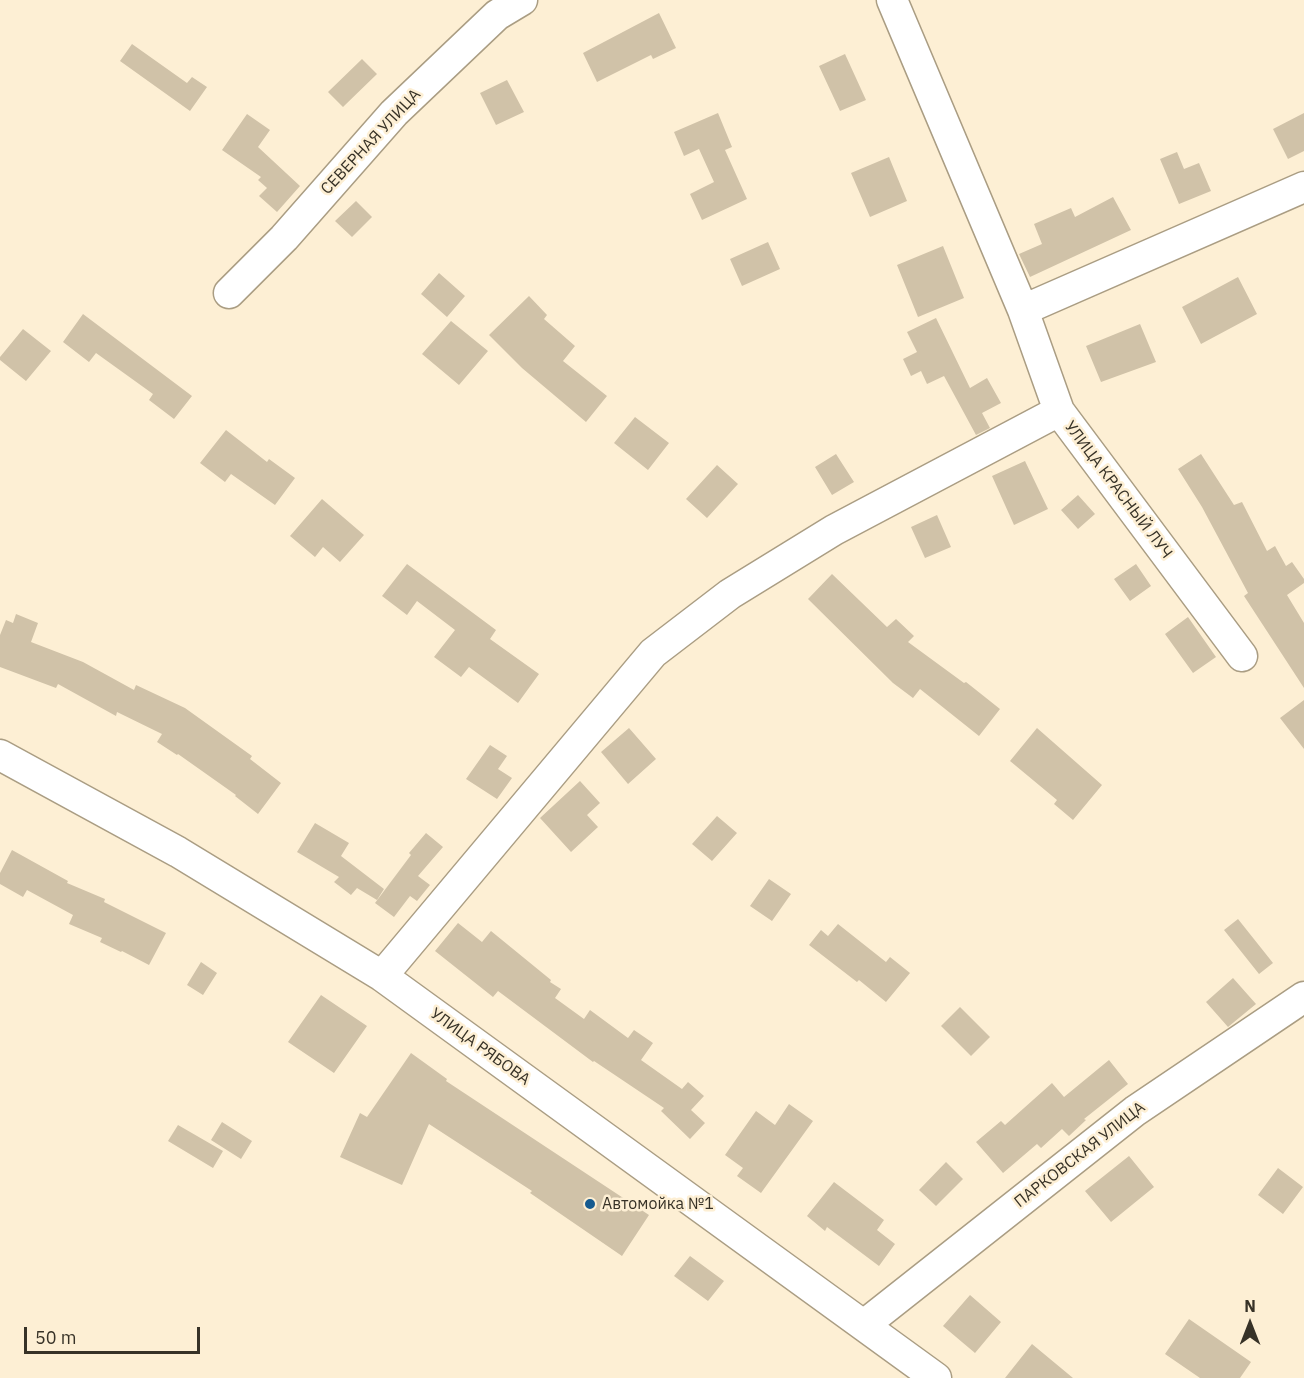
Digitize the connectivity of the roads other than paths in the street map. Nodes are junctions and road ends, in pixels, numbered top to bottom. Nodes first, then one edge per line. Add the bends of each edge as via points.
1 (522, 0) edge
2 (892, 0) edge
3 (1304, 187) edge
4 (229, 293) dead end
5 (1023, 310) junction
6 (1059, 411) junction
7 (1242, 656) dead end
8 (0, 755) edge
9 (382, 976) junction
10 (1302, 1002) edge
11 (864, 1325) junction
12 (936, 1378) edge

1 - 4 street, СЕВЕРНАЯ УЛИЦА via 497,15 394,112 284,238
2 - 5 street, УЛИЦА КРАСНЫЙ ЛУЧ
3 - 5 street
5 - 6 street, УЛИЦА КРАСНЫЙ ЛУЧ
6 - 7 street, УЛИЦА КРАСНЫЙ ЛУЧ
6 - 9 street via 834,530 730,594 653,653
8 - 9 street, УЛИЦА РЯБОВА via 178,852
9 - 11 street, УЛИЦА РЯБОВА
10 - 11 street, ПАРКОВСКАЯ УЛИЦА via 1135,1111
11 - 12 street, УЛИЦА РЯБОВА

